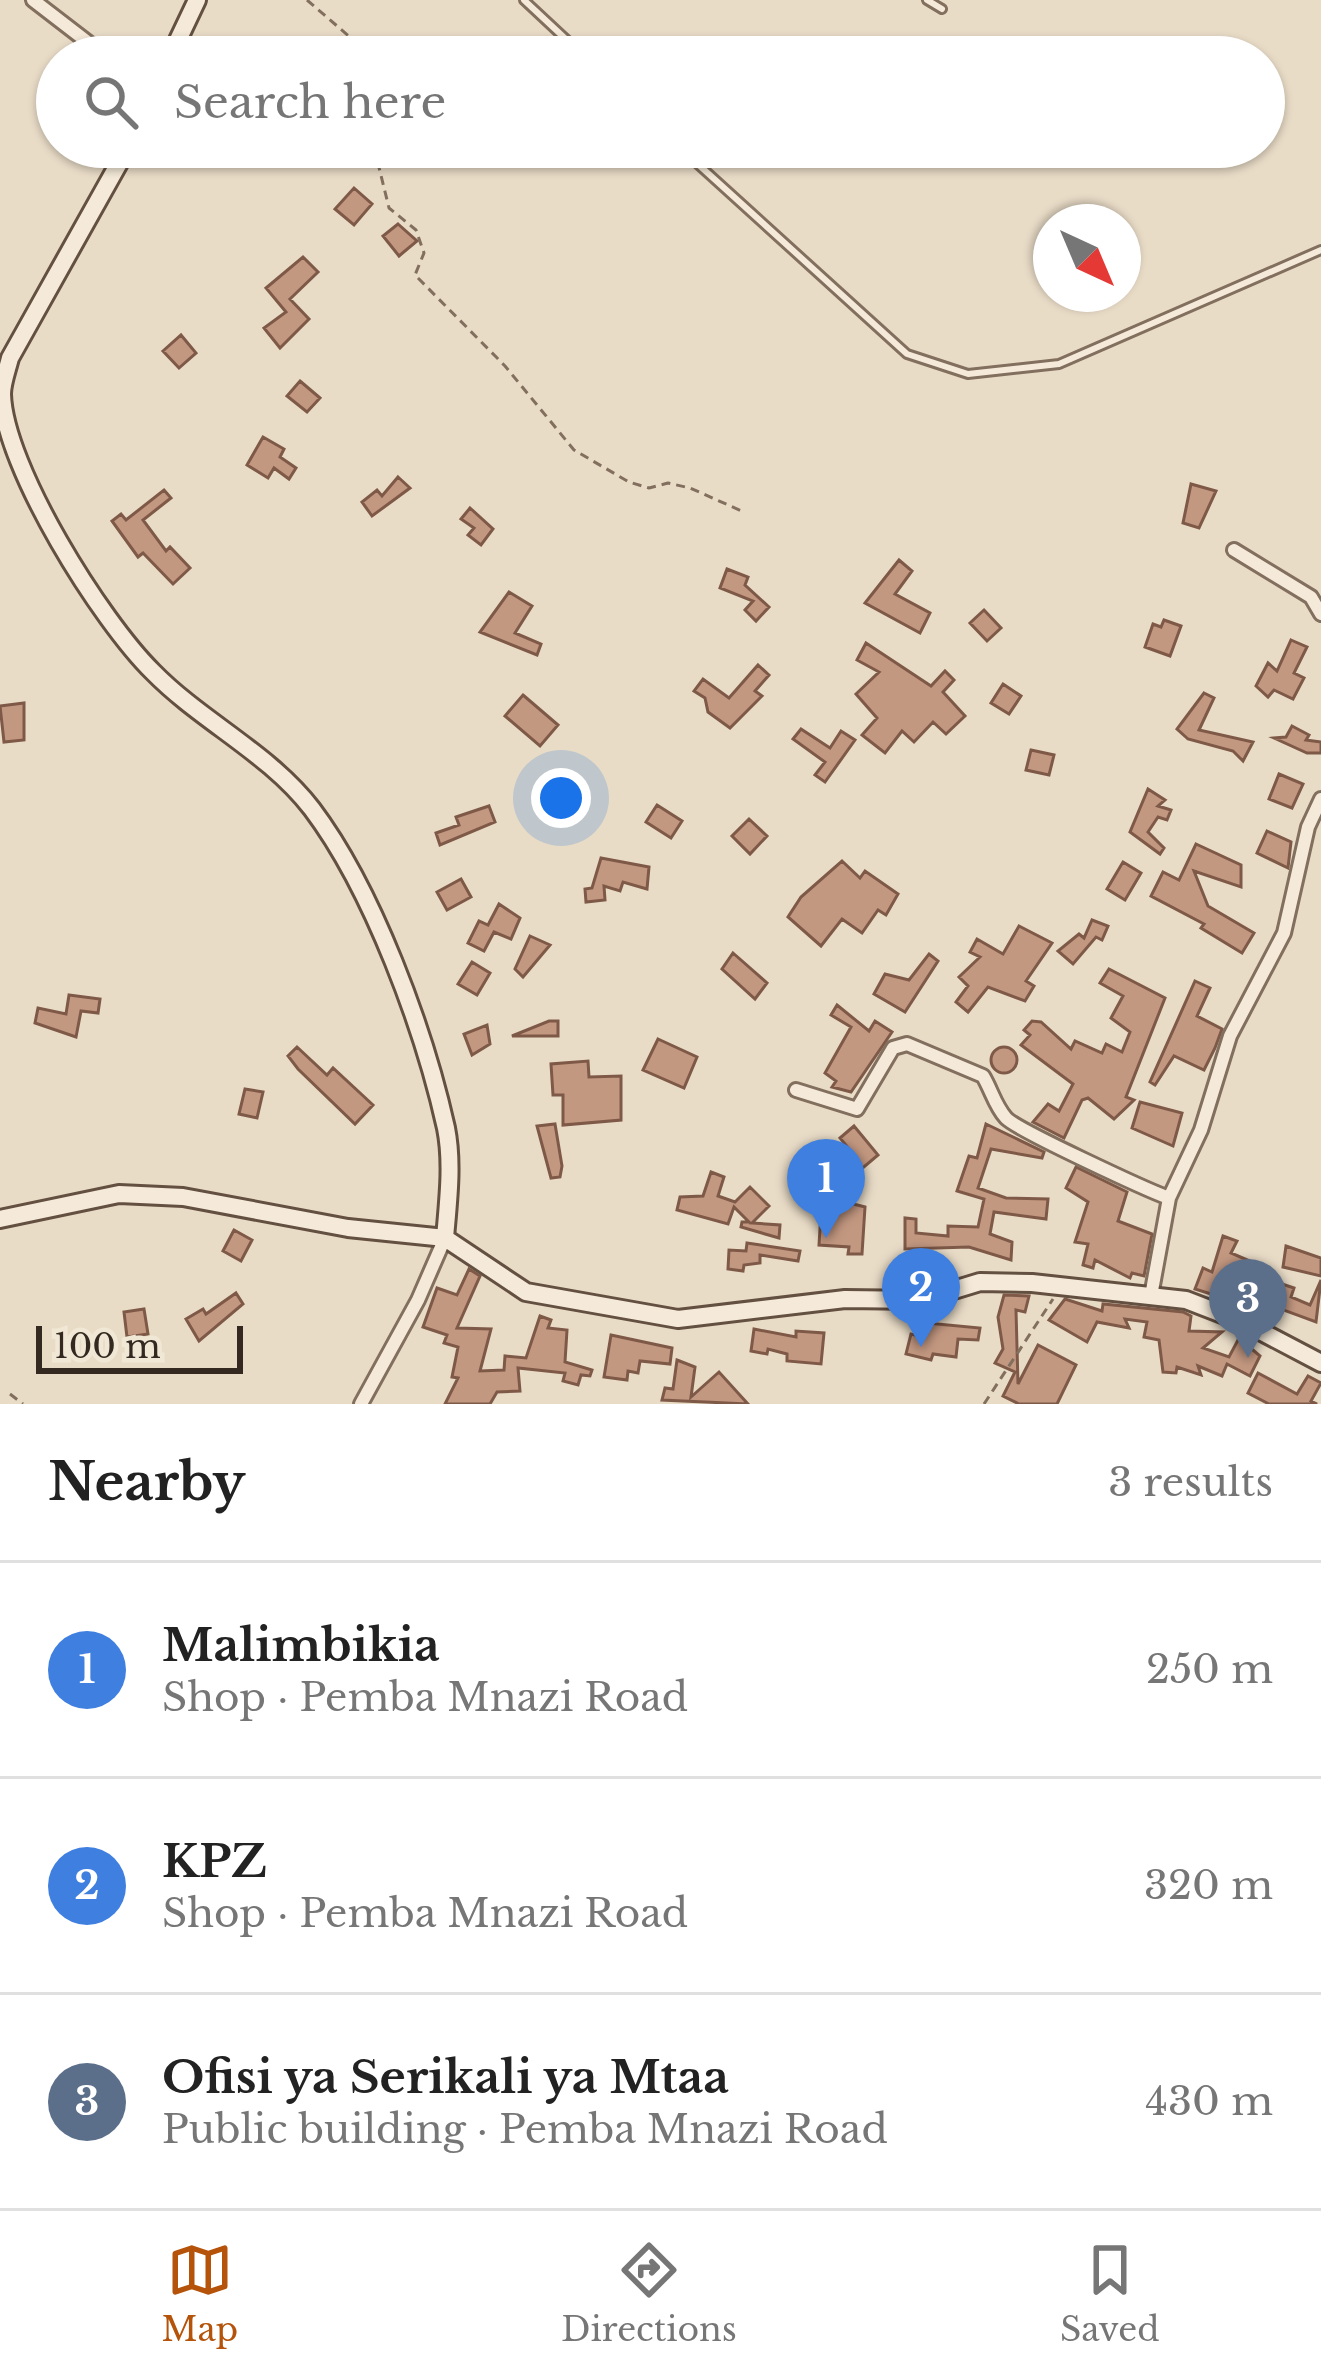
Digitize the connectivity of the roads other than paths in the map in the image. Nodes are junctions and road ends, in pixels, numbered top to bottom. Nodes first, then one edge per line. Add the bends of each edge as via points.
1 (33, 0) edge
2 (197, 0) edge
3 (524, 0) edge
4 (927, 0) edge
5 (942, 9) dead end
6 (80, 36) edge
7 (180, 36) edge
8 (563, 36) edge
9 (116, 168) edge
10 (702, 168) edge
11 (1321, 250) edge
12 (3, 416) edge
13 (1234, 550) dead end
14 (1321, 614) edge
15 (1321, 799) edge
16 (796, 1090) dead end
17 (1169, 1198) junction
18 (0, 1219) edge
19 (445, 1238) junction
20 (1151, 1296) junction
21 (1321, 1363) edge
22 (361, 1404) edge

1 - 6 street
2 - 7 main road
3 - 8 lane
4 - 5 lane
9 - 12 main road via 10,358
10 - 11 lane via 907,354 968,374 1059,364
12 - 19 main road via 26,480 121,635 153,673 274,769 350,867 384,941 447,1131
13 - 14 street via 1311,597
15 - 17 street via 1284,933 1230,1036
16 - 17 street via 857,1108 893,1048 907,1043 983,1076 1016,1127
17 - 20 street
18 - 19 main road via 119,1194 183,1196
19 - 20 main road via 526,1292 678,1319 845,1299 921,1300 980,1282
19 - 22 street
20 - 21 main road via 1243,1322

